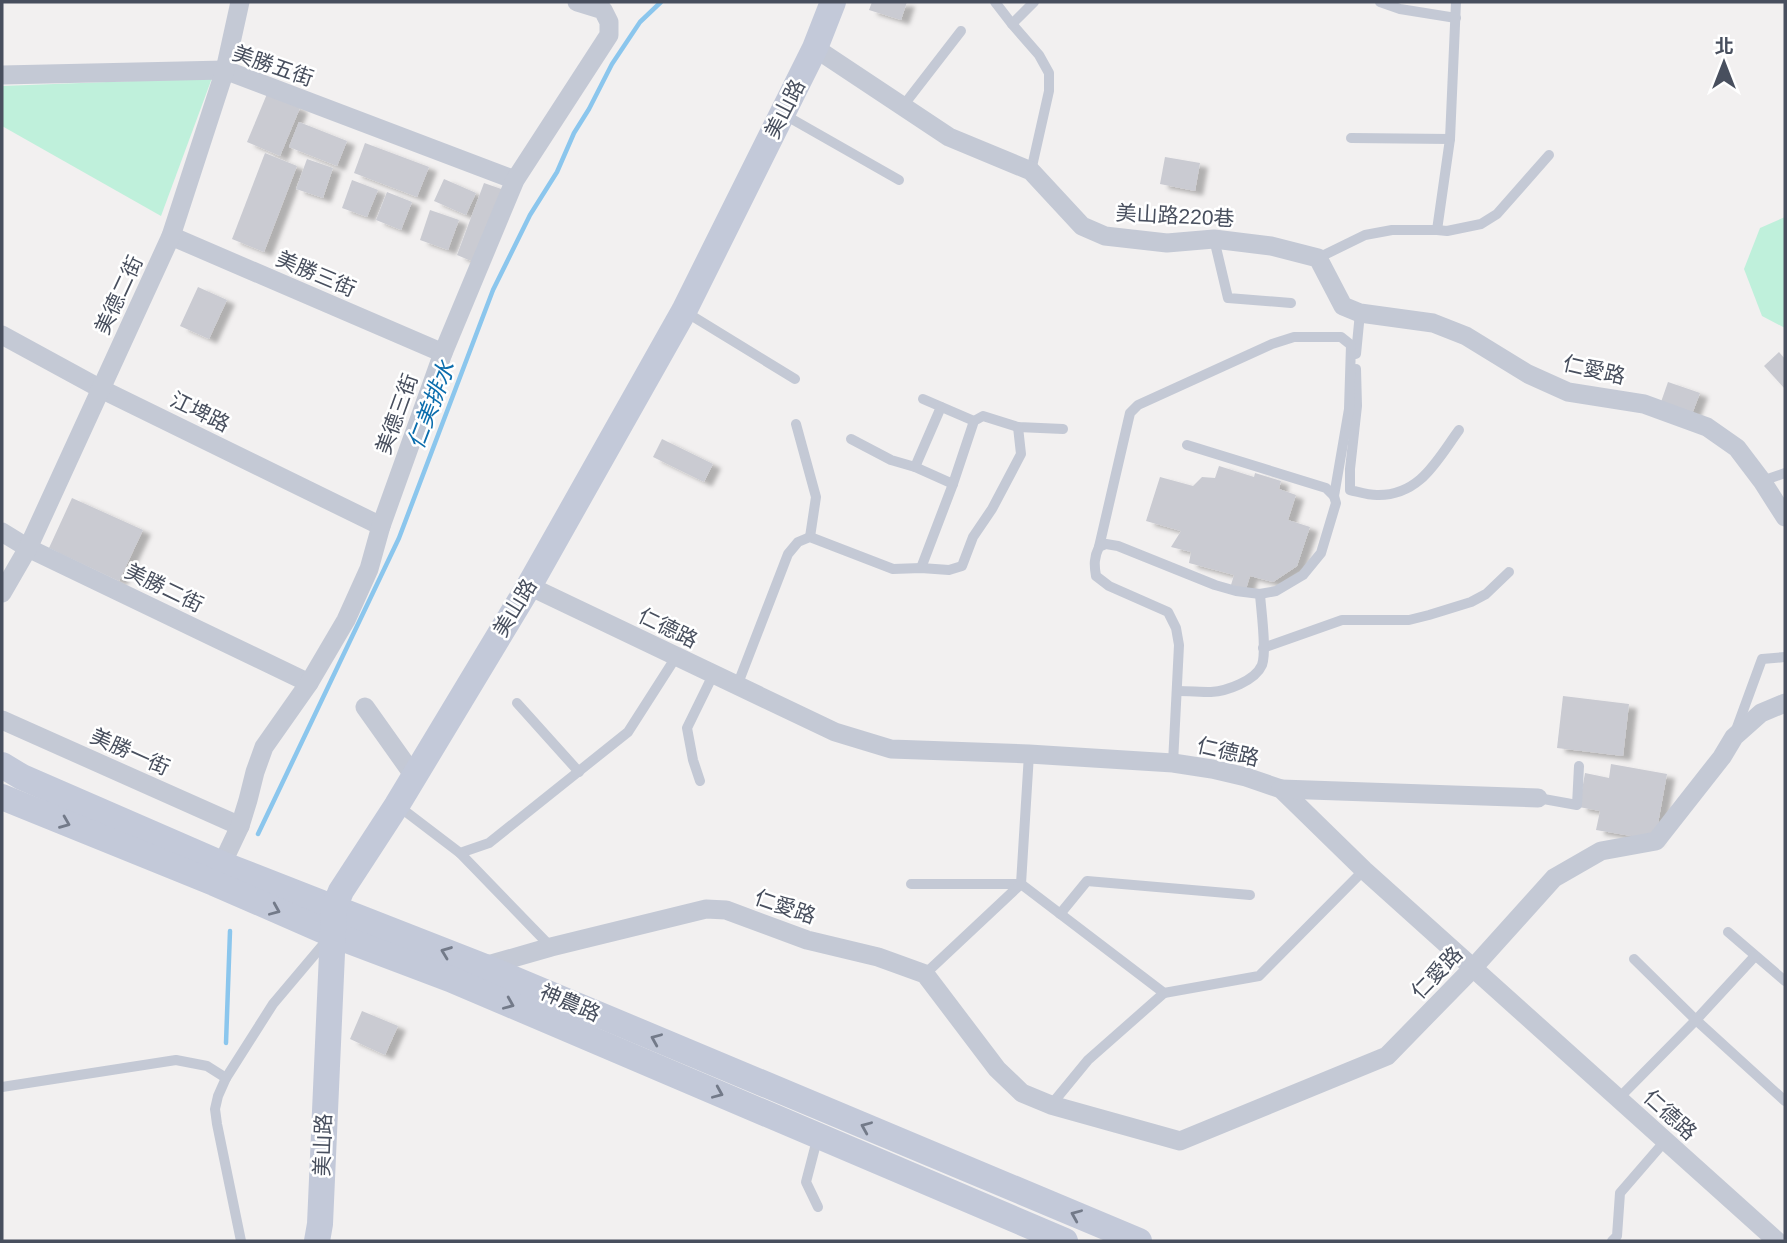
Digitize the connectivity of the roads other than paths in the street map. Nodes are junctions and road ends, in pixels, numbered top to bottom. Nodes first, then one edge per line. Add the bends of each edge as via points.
1 (240, 2) edge
2 (577, 2) edge
3 (831, 2) edge
4 (995, 2) edge
5 (1034, 2) edge
6 (1380, 2) edge
7 (1456, 2) edge
8 (1456, 18) junction
9 (1012, 24) junction
10 (961, 31) dead end
11 (815, 48) junction
12 (225, 70) junction
13 (2, 75) edge
14 (902, 106) junction
15 (783, 114) junction
16 (1351, 138) dead end
17 (1450, 139) junction
18 (1549, 155) dead end
19 (1031, 171) junction
20 (515, 180) junction
21 (899, 180) dead end
22 (1437, 230) junction
23 (171, 236) junction
24 (1214, 239) junction
25 (1318, 258) junction
26 (1291, 303) dead end
27 (684, 311) junction
28 (1360, 313) junction
29 (2, 335) edge
30 (443, 353) junction
31 (795, 379) dead end
32 (101, 389) junction
33 (923, 398) dead end
34 (941, 407) junction
35 (974, 421) junction
36 (796, 424) dead end
37 (1018, 427) junction
38 (1063, 429) dead end
39 (1459, 430) dead end
40 (851, 439) dead end
41 (1187, 445) dead end
42 (915, 467) junction
43 (1785, 473) edge
44 (1762, 481) junction
45 (953, 484) junction
46 (1334, 496) junction
47 (1785, 517) edge
48 (381, 526) junction
49 (2, 532) edge
50 (810, 537) junction
51 (1099, 547) junction
52 (27, 548) junction
53 (920, 568) junction
54 (1509, 572) dead end
55 (529, 586) junction
56 (2, 593) edge
57 (1260, 594) junction
58 (1263, 648) junction
59 (676, 657) junction
60 (1785, 657) edge
61 (713, 675) junction
62 (309, 682) junction
63 (737, 687) junction
64 (1178, 691) junction
65 (517, 703) dead end
66 (1785, 703) edge
67 (365, 707) dead end
68 (2, 720) edge
69 (1734, 737) junction
70 (1028, 754) junction
71 (1173, 763) junction
72 (2, 765) edge
73 (1580, 766) dead end
74 (579, 772) junction
75 (414, 776) junction
76 (700, 781) dead end
77 (1281, 789) junction
78 (2, 797) edge
79 (1538, 798) joint
80 (397, 805) junction
81 (240, 826) junction
82 (460, 853) junction
83 (222, 864) junction
84 (1364, 870) junction
85 (911, 884) dead end
86 (1021, 884) junction
87 (1250, 895) dead end
88 (334, 908) junction
89 (1060, 914) junction
90 (1728, 932) dead end
91 (331, 934) junction
92 (551, 947) junction
93 (1755, 956) junction
94 (1634, 959) dead end
95 (483, 966) junction
96 (1474, 968) junction
97 (925, 974) junction
98 (450, 979) junction
99 (1785, 981) edge
100 (1164, 993) junction
101 (1696, 1020) junction
102 (226, 1079) junction
103 (2, 1087) edge
104 (1618, 1099) junction
105 (1785, 1101) edge
106 (1051, 1105) junction
107 (818, 1136) junction
108 (1665, 1141) junction
109 (818, 1207) dead end
110 (320, 1240) edge
111 (241, 1241) edge
112 (1065, 1241) edge
113 (1139, 1241) edge
114 (1612, 1241) edge
115 (1777, 1241) edge

1 - 12 street, 美德二街
2 - 20 street, 美德三街 via 603,10 609,35
3 - 11 street, 美山路
4 - 9 lane
5 - 9 lane
6 - 8 lane
7 - 8 lane
8 - 17 lane
9 - 19 lane via 1040,55 1049,73
10 - 14 lane
11 - 14 street, 美山路220巷
11 - 15 street, 美山路
12 - 13 street, 美勝五街
12 - 20 street, 美勝五街
12 - 23 street, 美德二街
14 - 19 street, 美山路220巷 via 949,137
15 - 21 lane
15 - 27 street, 美山路
16 - 17 lane
17 - 22 lane
18 - 22 lane via 1497,214 1481,224
19 - 24 street, 美山路220巷 via 1082,226 1105,236 1167,243
20 - 30 street, 美德三街
22 - 25 lane via 1365,235
23 - 30 street, 美勝三街
23 - 32 street, 美德二街
24 - 25 street, 美山路220巷 via 1272,246
24 - 26 lane via 1228,298
25 - 28 street via 1343,306
27 - 31 lane
27 - 55 street, 美山路
28 - 39 lane via 1350,490 1376,496 1411,488
28 - 44 street, 仁愛路 via 1433,323 1466,335 1528,374 1568,392 1644,404 1707,426 1737,449
29 - 32 street, 江埤路
30 - 48 street, 美德三街
32 - 48 street, 江埤路
32 - 52 street, 美德二街
33 - 34 lane
34 - 35 lane
34 - 42 lane
35 - 37 lane via 983,416
35 - 45 lane
36 - 50 lane via 816,497
37 - 38 lane
37 - 53 lane via 1020,454 973,537 962,566
40 - 42 lane
41 - 46 lane via 1326,488
42 - 45 lane
43 - 44 lane
44 - 47 street, 仁愛路
45 - 53 lane
46 - 51 lane via 1349,409 1351,345 1341,337 1294,337 1138,405 1130,413
46 - 57 lane via 1336,503 1321,553 1303,575 1276,591
48 - 62 street, 美德三街 via 369,569 346,620
49 - 52 street, 美勝二街
50 - 53 lane via 893,569
50 - 63 lane via 788,554
51 - 57 lane via 1118,546 1215,585
51 - 64 lane via 1096,576 1168,612 1180,645
52 - 56 street, 美德二街
52 - 62 street, 美勝二街
54 - 58 lane via 1486,594 1429,615 1409,620 1342,620
55 - 59 street, 仁德路
55 - 75 street, 美山路
57 - 58 lane
58 - 64 lane via 1262,664 1241,684 1213,692
59 - 61 street, 仁德路
59 - 74 lane via 628,732
60 - 69 lane via 1762,659
61 - 63 street, 仁德路
61 - 76 lane via 687,728
62 - 81 street, 美德三街 via 264,747
63 - 70 street, 仁德路 via 835,732 891,749
64 - 71 lane
65 - 74 lane
66 - 69 street, 仁愛路 via 1760,713
67 - 75 street
68 - 81 street, 美勝一街
69 - 96 street, 仁愛路 via 1656,841 1601,851 1554,878
70 - 71 street, 仁德路
70 - 86 lane
71 - 77 street, 仁德路
72 - 83 street, 神農路
73 - 79 lane via 1577,805
74 - 82 lane via 489,843
75 - 80 street, 美山路
77 - 79 street
77 - 84 street, 仁德路
78 -> 91 street, 神農路
80 - 82 lane
80 - 88 street, 美山路
81 - 83 street, 美德三街
82 - 92 lane
83 - 88 street, 神農路
84 - 96 street, 仁德路
84 - 100 lane via 1259,976
85 - 86 lane
86 - 89 lane
86 - 97 lane
87 - 89 lane via 1087,881
88 - 91 street, 美山路
95 -> 88 street, 神農路
89 - 100 lane
90 - 93 lane
91 - 98 street, 神農路
91 - 102 lane via 273,1004
91 - 110 street, 美山路
92 - 95 street, 仁愛路
92 - 97 street, 仁愛路 via 706,909 726,910 807,940
93 - 99 lane
93 - 101 lane
94 - 101 lane
95 - 98 street, 仁愛路
113 -> 95 street, 神農路
96 - 104 street, 仁德路
96 - 106 street, 仁愛路 via 1388,1056 1180,1142
97 - 106 street, 仁愛路 via 997,1069 1022,1093
98 -> 107 street, 神農路
100 - 106 lane via 1088,1060
101 - 104 lane
101 - 105 lane
102 - 103 lane via 207,1066 176,1060
102 - 111 lane via 215,1109
104 - 108 street, 仁德路
107 - 109 lane via 806,1182
107 - 112 street, 神農路
108 - 114 lane via 1620,1193 1617,1236
108 - 115 street, 仁德路

